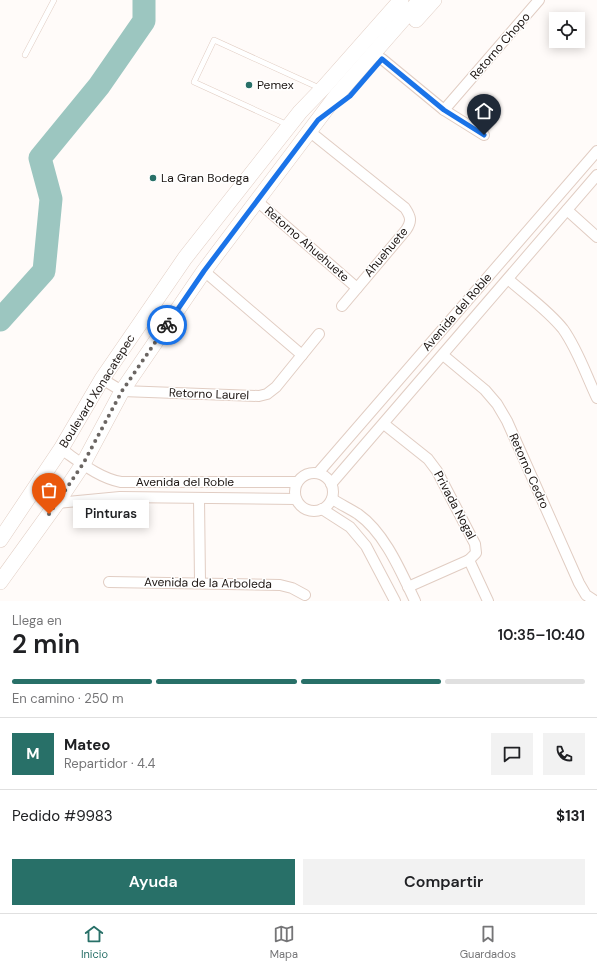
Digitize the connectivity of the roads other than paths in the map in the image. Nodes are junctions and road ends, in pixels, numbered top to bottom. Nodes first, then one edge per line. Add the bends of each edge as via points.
1 (54, 0) edge
2 (387, 0) edge
3 (401, 0) edge
4 (420, 0) edge
5 (434, 0) edge
6 (539, 0) edge
7 (25, 55) dead end
8 (382, 59) junction
9 (325, 89) junction
10 (444, 110) junction
11 (289, 125) junction
12 (314, 126) junction
13 (484, 135) dead end
14 (597, 150) edge
15 (597, 175) edge
16 (257, 200) junction
17 (567, 210) junction
18 (597, 237) edge
19 (204, 271) junction
20 (508, 279) junction
21 (357, 288) junction
22 (342, 306) dead end
23 (319, 334) dead end
24 (302, 355) junction
25 (443, 355) junction
26 (102, 379) junction
27 (122, 391) junction
28 (597, 398) edge
29 (384, 424) junction
30 (61, 449) junction
31 (83, 464) junction
32 (318, 473) junction
33 (121, 482) junction
34 (297, 482) junction
35 (331, 484) junction
36 (120, 497) junction
37 (199, 498) junction
38 (296, 499) junction
39 (332, 499) junction
40 (57, 503) junction
41 (322, 509) junction
42 (0, 540) edge
43 (469, 560) junction
44 (0, 582) edge
45 (109, 582) dead end
46 (200, 582) junction
47 (408, 587) junction
48 (305, 596) dead end
49 (394, 601) edge
50 (415, 601) edge
51 (488, 601) edge
52 (595, 601) edge

1 - 7 lane
2 - 9 main road, Boulevard Xonacatepec
3 - 9 main road, Boulevard Xonacatepec
4 - 9 main road, Boulevard Xonacatepec
5 - 8 main road, Boulevard Xonacatepec
6 - 10 street, Retorno Chopo
8 - 10 street
8 - 12 main road, Boulevard Xonacatepec via 350,96
9 - 11 main road, Boulevard Xonacatepec
9 - 11 lane via 214,40 194,82
9 - 12 main road, Boulevard Xonacatepec
10 - 13 street
11 - 26 main road, Boulevard Xonacatepec via 185,258
12 - 16 main road, Boulevard Xonacatepec
12 - 21 street, Ahuehuete via 405,208 410,216 411,222 406,230
14 - 32 street, Avenida del Roble
15 - 17 street, Avenida del Roble
16 - 19 main road, Boulevard Xonacatepec
16 - 21 street, Retorno Ahuehuete
17 - 18 street
17 - 20 street, Avenida del Roble
19 - 24 street
19 - 27 main road, Boulevard Xonacatepec
20 - 25 street, Avenida del Roble
20 - 28 street via 562,328 573,345
21 - 22 street, Ahuehuete
23 - 24 street, Retorno Laurel
24 - 27 street, Retorno Laurel via 276,387 259,396
25 - 29 street, Avenida del Roble
25 - 52 street, Retorno Cedro via 485,390 497,404 507,421 579,583 586,595
26 - 27 street, Retorno Laurel
26 - 30 main road, Boulevard Xonacatepec
27 - 31 main road, Boulevard Xonacatepec
29 - 35 street, Avenida del Roble
29 - 43 street, Privada Nogal via 428,459 437,470 475,544 476,553
30 - 31 street, Avenida del Roble
30 - 42 main road, Boulevard Xonacatepec
31 - 33 street, Avenida del Roble via 110,480
31 - 40 main road, Boulevard Xonacatepec
32 - 34 street via 310,473
32 - 35 street via 326,477
33 - 34 street, Avenida del Roble
33 - 36 street, Avenida del Roble
34 - 38 street
35 - 39 street
36 - 37 street, Avenida del Roble
36 - 40 street, Avenida del Roble
37 - 38 street, Avenida del Roble
37 - 46 street
38 - 41 street via 303,507 312,511
39 - 41 street
39 - 47 street via 359,515 377,532
40 - 44 main road, Boulevard Xonacatepec
41 - 49 street via 350,527 366,546
43 - 47 street
43 - 51 street
45 - 46 street, Avenida de la Arboleda
46 - 48 street, Avenida de la Arboleda via 280,585 292,588
47 - 50 street

